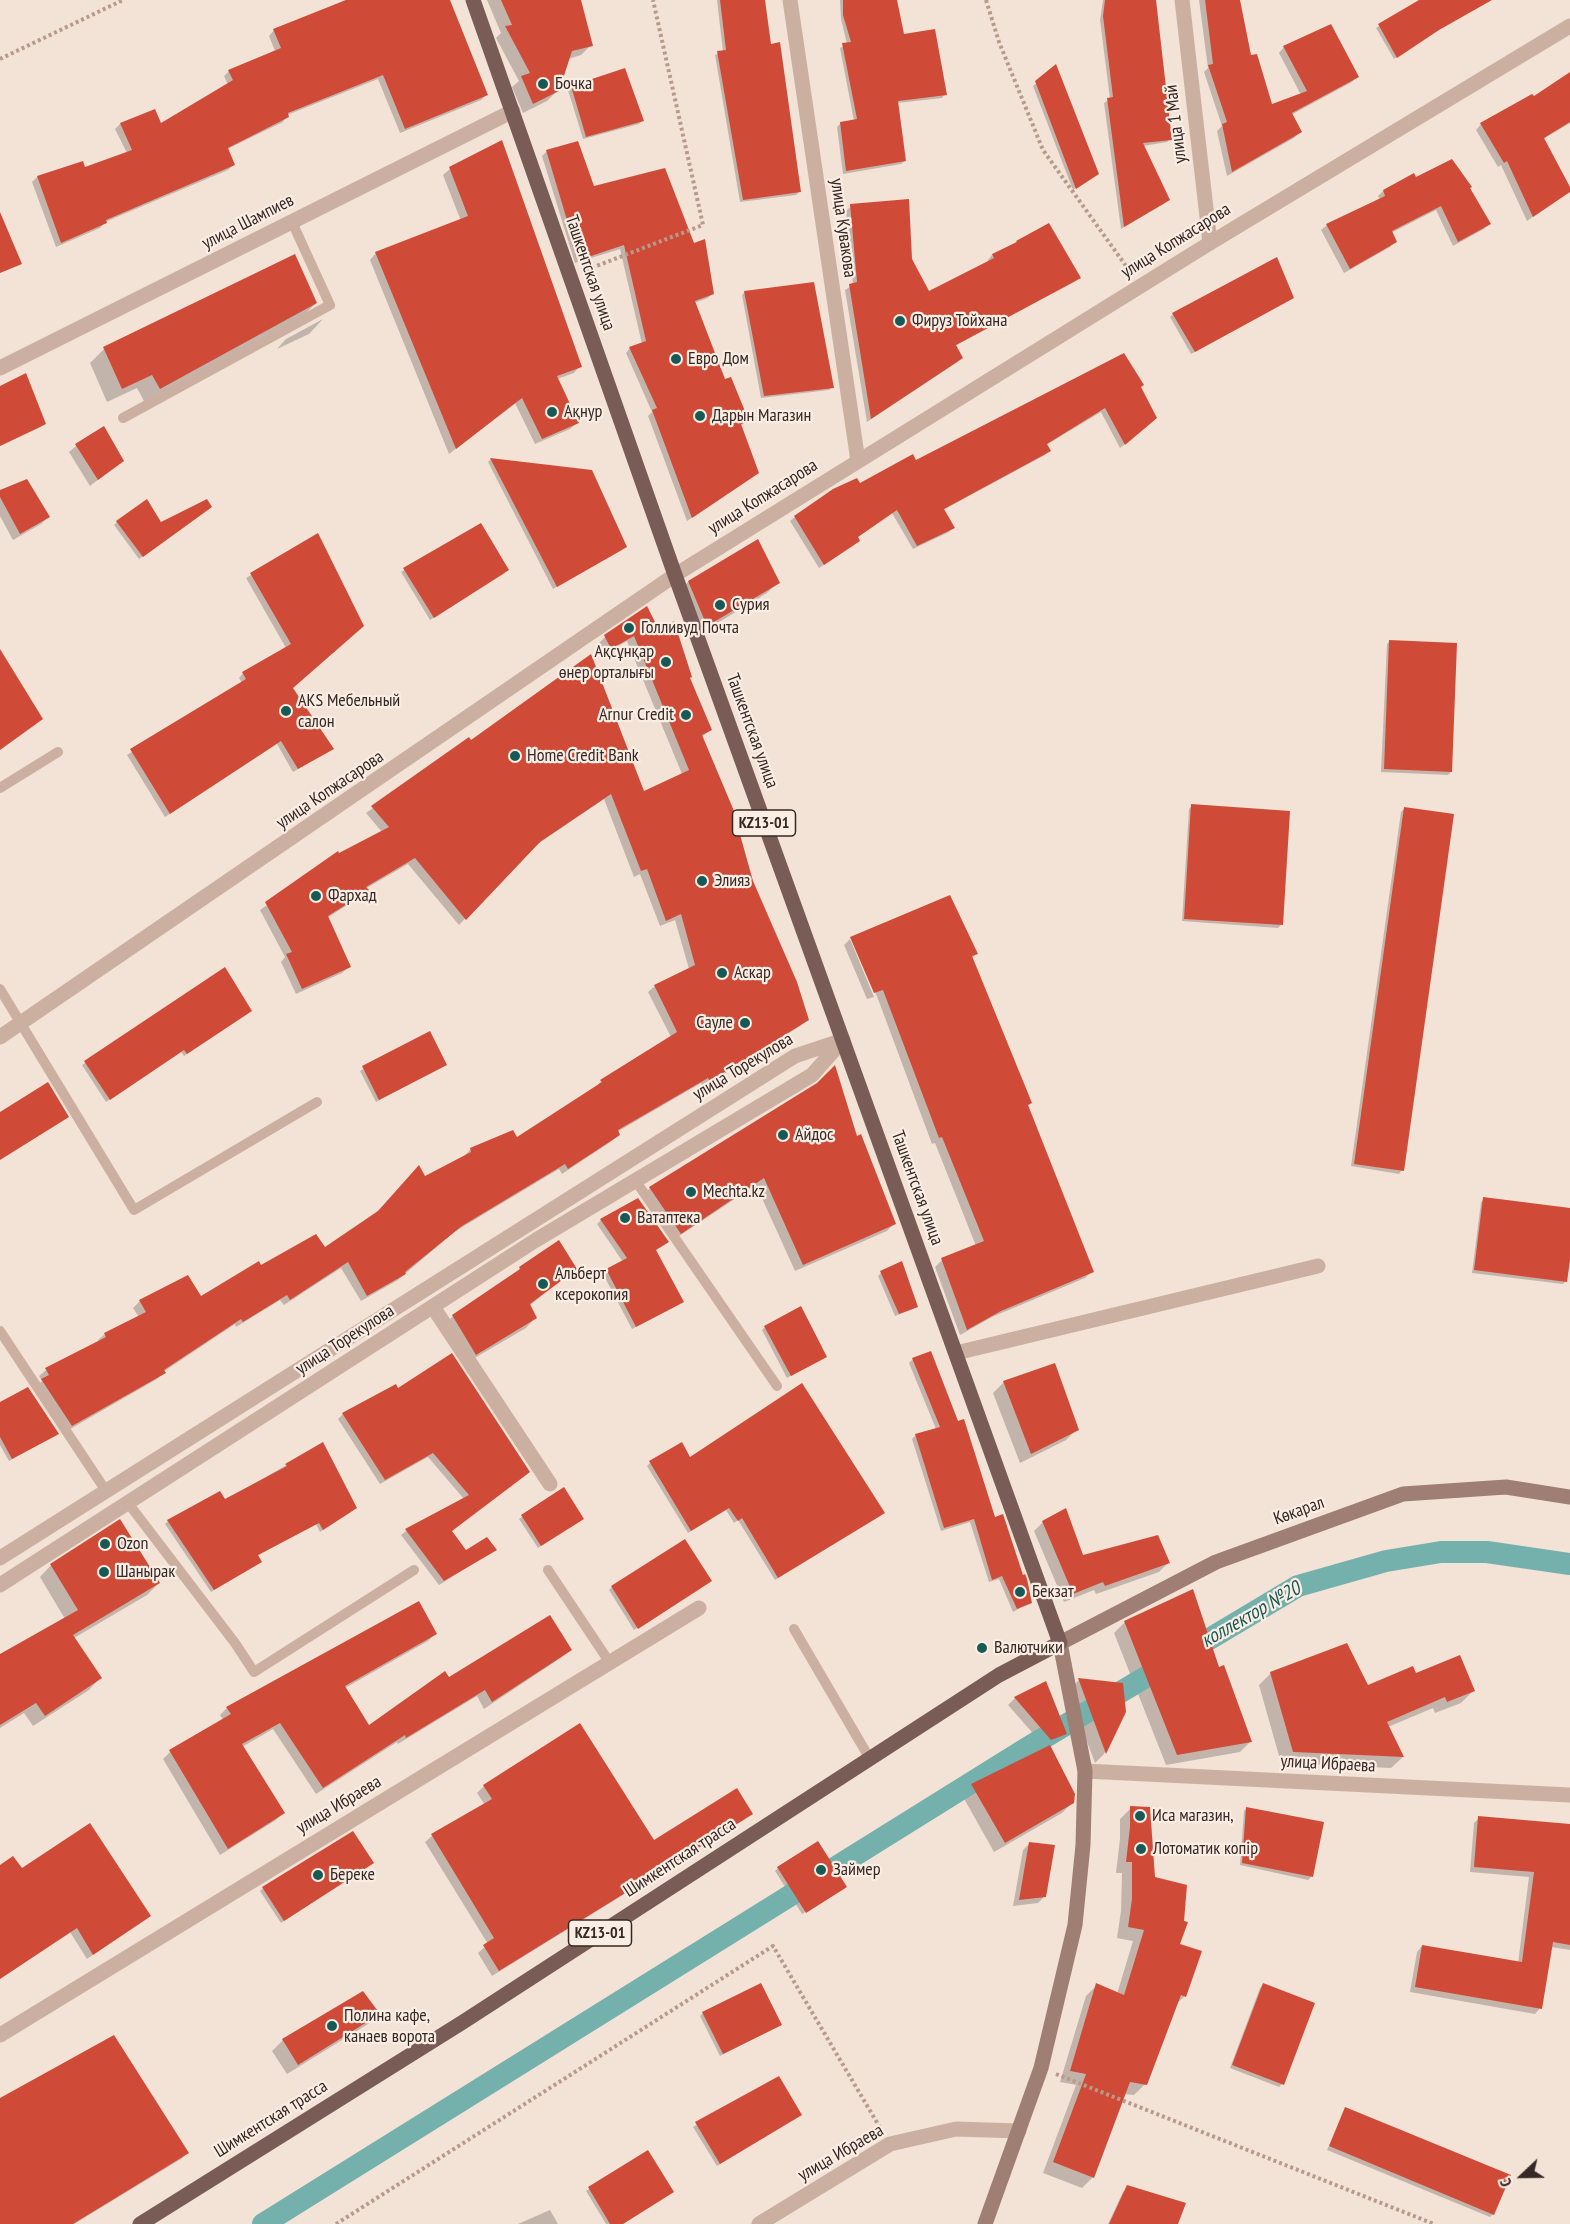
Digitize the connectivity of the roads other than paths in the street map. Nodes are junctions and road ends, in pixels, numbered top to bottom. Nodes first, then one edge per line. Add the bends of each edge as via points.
1 (473, 0) edge
2 (790, 0) edge
3 (1182, 0) edge
4 (1570, 26) edge
5 (513, 111) junction
6 (292, 222) junction
7 (1210, 243) junction
8 (0, 368) edge
9 (123, 418) dead end
10 (858, 461) junction
11 (675, 575) junction
12 (58, 752) dead end
13 (0, 788) edge
14 (0, 988) edge
15 (21, 1023) junction
16 (0, 1037) edge
17 (843, 1040) junction
18 (317, 1102) dead end
19 (635, 1180) junction
20 (1318, 1266) dead end
21 (433, 1306) junction
22 (0, 1331) edge
23 (956, 1353) junction
24 (777, 1386) dead end
25 (550, 1484) dead end
26 (106, 1491) junction
27 (1570, 1497) edge
28 (128, 1503) junction
29 (0, 1558) edge
30 (414, 1570) dead end
31 (548, 1570) dead end
32 (0, 1585) edge
33 (699, 1608) dead end
34 (794, 1629) dead end
35 (1060, 1643) junction
36 (610, 1663) junction
37 (870, 1759) junction
38 (1085, 1771) junction
39 (1570, 1795) edge
40 (0, 2035) edge
41 (1019, 2131) junction
42 (140, 2224) edge
43 (759, 2224) edge
44 (985, 2224) edge

1 - 5 main road, Ташкентская улица / KZ13-01
2 - 10 street, улица Кувакова
3 - 7 street, улица 1 Май
4 - 7 street, улица Копжасарова
5 - 6 street, улица Шампиев
5 - 11 main road, Ташкентская улица / KZ13-01
6 - 8 street, улица Шампиев
6 - 9 lane via 330,305
7 - 10 street, улица Копжасарова
10 - 11 street, улица Копжасарова
11 - 15 street, улица Копжасарова
11 - 17 main road, Ташкентская улица / KZ13-01
12 - 13 lane
14 - 15 lane
15 - 16 street, улица Копжасарова
15 - 18 lane via 134,1210
17 - 19 street, улица Торекулова via 812,1075
17 - 23 main road, Ташкентская улица / KZ13-01
17 - 26 street, улица Торекулова via 795,1056
19 - 21 street, улица Торекулова
19 - 24 lane
20 - 23 street
21 - 25 street
21 - 28 street, улица Торекулова
22 - 26 lane
23 - 35 main road, Ташкентская улица / KZ13-01
26 - 29 street, улица Торекулова
27 - 35 main road, Көкарал via 1506,1487 1403,1494 1216,1562
28 - 30 lane via 254,1672
28 - 32 street, улица Торекулова
31 - 36 lane
33 - 36 street, улица Ибраева
34 - 37 lane
35 - 37 main road, Шимкентская трасса / KZ13-01 via 999,1676
35 - 38 main road
36 - 40 street, улица Ибраева
37 - 42 main road, Шимкентская трасса / KZ13-01 via 463,2022
38 - 39 street, улица Ибраева
38 - 41 main road via 1083,1845 1074,1925 1041,2068
41 - 43 street, улица Ибраева via 956,2128 890,2144
41 - 44 main road

